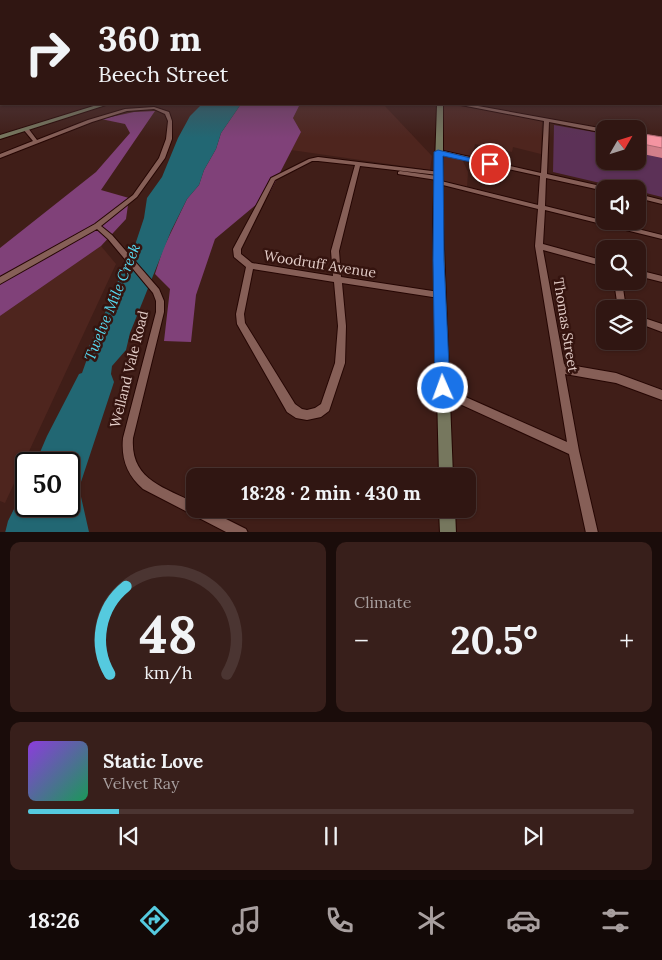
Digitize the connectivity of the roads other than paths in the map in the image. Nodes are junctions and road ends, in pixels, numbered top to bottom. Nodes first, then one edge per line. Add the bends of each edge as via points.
1 (103, 105) edge
2 (109, 105) edge
3 (440, 105) edge
4 (466, 105) edge
5 (71, 115) junction
6 (547, 120) junction
7 (26, 129) junction
8 (596, 129) edge
9 (0, 137) edge
10 (36, 142) junction
11 (438, 152) junction
12 (0, 156) edge
13 (357, 166) junction
14 (542, 175) junction
15 (437, 178) junction
16 (596, 187) edge
17 (646, 198) edge
18 (662, 202) edge
19 (542, 207) junction
20 (100, 228) junction
21 (662, 236) edge
22 (539, 246) junction
23 (596, 262) edge
24 (250, 266) junction
25 (646, 275) edge
26 (336, 279) junction
27 (662, 279) edge
28 (0, 281) edge
29 (439, 295) junction
30 (646, 323) edge
31 (662, 328) edge
32 (559, 368) junction
33 (443, 392) junction
34 (662, 395) edge
35 (574, 451) junction
36 (446, 468) edge
37 (447, 518) edge
38 (242, 532) edge
39 (448, 532) edge
40 (592, 532) edge

1 - 5 main road
2 - 5 main road
3 - 11 main road
4 - 6 street
5 - 7 main road
6 - 8 street
6 - 14 street, Thomas Street
7 - 9 main road
7 - 10 street
10 - 12 street
10 - 20 street via 127,110 154,108 167,113 170,121 162,158 136,196
11 - 14 street
11 - 15 main road
13 - 15 street
13 - 24 street, Woodruff Avenue via 311,160 273,179 237,249 237,255
13 - 26 street via 337,242
14 - 16 street
14 - 19 street, Thomas Street
15 - 19 street
15 - 29 main road
17 - 18 street
19 - 21 street
19 - 22 street, Thomas Street
20 - 28 street
20 - 38 street, Welland Vale Road via 156,291 160,302 128,438 132,468 147,485
22 - 23 street
22 - 32 street, Thomas Street
24 - 26 street, Woodruff Avenue
24 - 26 street via 240,314 241,324 291,408 300,414 317,413 325,407 340,363 342,326
25 - 27 street
26 - 29 street, Woodruff Avenue
29 - 33 main road
30 - 31 street
32 - 34 street via 616,378
32 - 35 street, Thomas Street
33 - 35 street
33 - 36 main road
35 - 40 street, Thomas Street
37 - 39 main road

